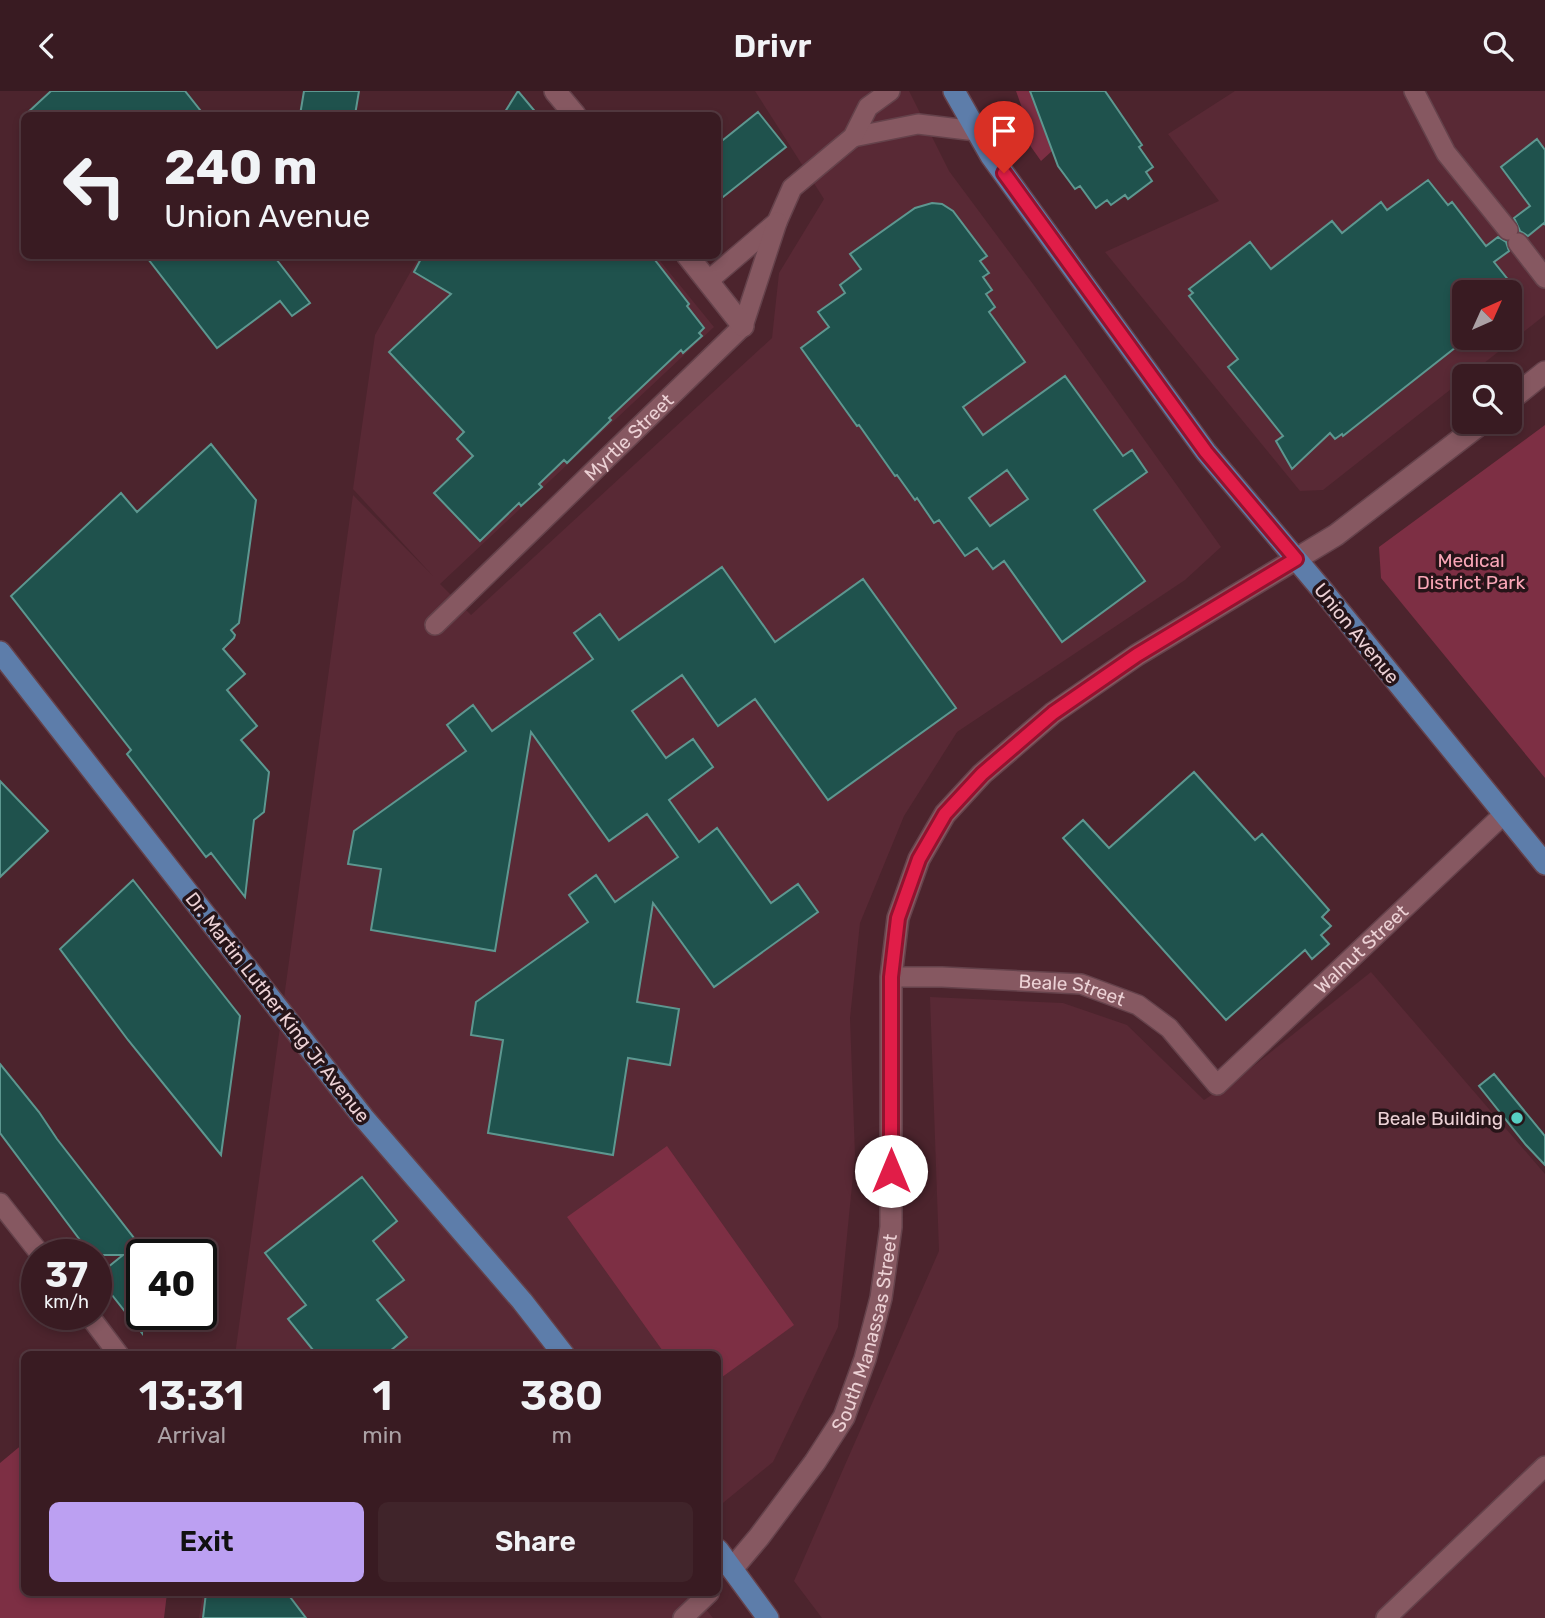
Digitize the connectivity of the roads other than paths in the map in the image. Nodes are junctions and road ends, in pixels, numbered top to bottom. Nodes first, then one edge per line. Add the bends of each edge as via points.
1 (555, 91) edge
2 (890, 91) edge
3 (1414, 91) edge
4 (958, 95) edge
5 (572, 112) edge
6 (975, 131) junction
7 (853, 137) junction
8 (777, 222) junction
9 (690, 259) edge
10 (1545, 278) edge
11 (708, 281) junction
12 (743, 326) junction
13 (1545, 372) edge
14 (1522, 390) edge
15 (1467, 434) edge
16 (1296, 559) junction
17 (435, 625) dead end
18 (0, 652) edge
19 (1504, 814) junction
20 (1545, 864) edge
21 (891, 977) junction
22 (1217, 1085) joint
23 (0, 1203) edge
24 (28, 1239) edge
25 (100, 1330) edge
26 (117, 1351) edge
27 (561, 1351) edge
28 (1545, 1466) edge
29 (725, 1576) edge
30 (706, 1596) edge
31 (683, 1618) edge
32 (768, 1618) edge
33 (1387, 1618) edge

1 - 5 street
2 - 7 street, Myrtle Street via 868,107
3 - 10 street via 1446,153
4 - 6 main road, Union Avenue
6 - 7 street, Myrtle Street via 918,124
6 - 16 main road, Union Avenue via 1206,452
7 - 8 street, Myrtle Street via 792,188
8 - 11 street, Myrtle Street
8 - 12 street, Myrtle Street
9 - 11 street
11 - 12 street
12 - 17 street, Myrtle Street
13 - 14 street
15 - 16 street, South Manassas Street via 1336,535
16 - 19 main road, Union Avenue
16 - 21 street, South Manassas Street via 1137,655 1053,713 982,774 945,814 919,859 898,918
18 - 27 main road, Dr. Martin Luther King Jr Avenue via 363,1117
19 - 20 main road, Union Avenue
19 - 22 street, Walnut Street
21 - 22 street, Beale Street via 1081,984 1138,1005 1169,1028
21 - 29 street, South Manassas Street via 891,1227 881,1298 865,1359 844,1417 807,1473
23 - 24 street
25 - 26 street
28 - 33 street
29 - 32 main road
30 - 31 street

